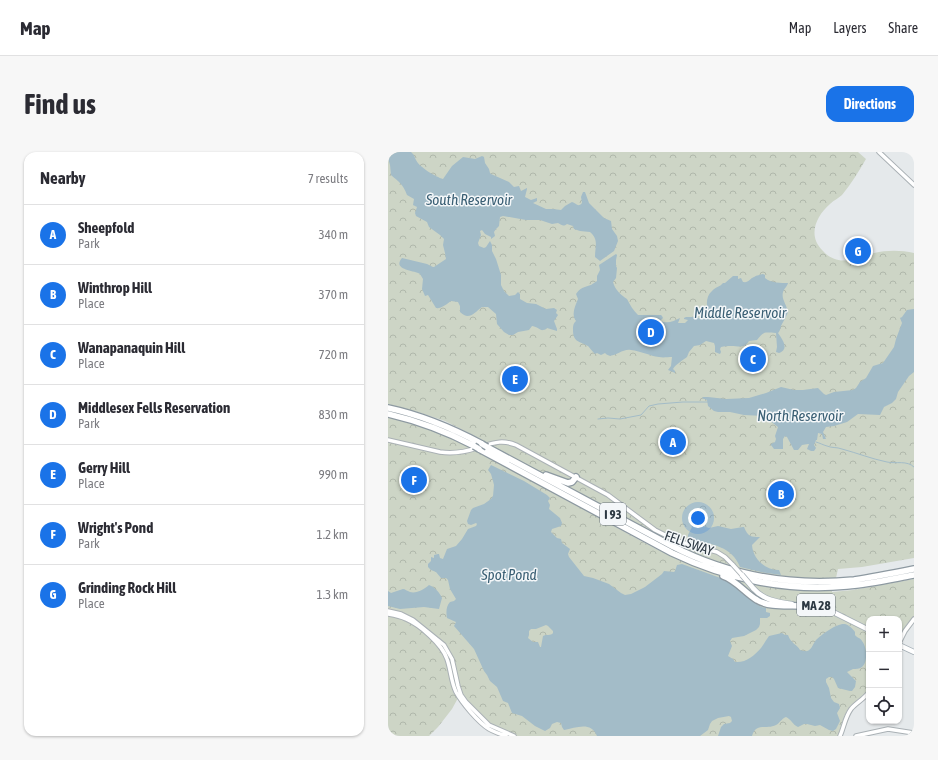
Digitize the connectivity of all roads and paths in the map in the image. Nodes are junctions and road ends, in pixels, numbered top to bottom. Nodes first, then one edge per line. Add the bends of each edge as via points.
1 (879, 152) edge
2 (914, 185) edge
3 (388, 408) edge
4 (388, 414) edge
5 (388, 440) edge
6 (481, 446) junction
7 (527, 468) junction
8 (576, 477) junction
9 (914, 568) edge
10 (713, 570) junction
11 (742, 575) joint
12 (914, 575) edge
13 (760, 594) junction
14 (803, 606) junction
15 (388, 611) edge
16 (388, 614) edge
17 (914, 619) edge
18 (866, 627) edge
19 (866, 628) edge
20 (902, 638) edge
21 (443, 646) junction
22 (902, 646) edge
23 (914, 652) edge
24 (455, 672) junction
25 (451, 673) junction
26 (866, 695) edge
27 (914, 733) edge
28 (506, 736) edge
29 (514, 736) edge
30 (840, 736) edge
31 (856, 736) edge

1 - 2 main road
3 - 6 highway, I 93 via 439,423
4 - 6 highway, I 93 via 416,421
5 - 8 main road, FELLSWAY / MA 28 via 447,453 463,452 495,442 506,442 518,445
6 - 7 highway, I 93
6 - 10 highway, I 93 via 666,550
7 - 8 highway via 568,483
7 - 9 highway, I 93 via 678,549 741,572 769,578 830,581 864,578
8 - 11 main road, FELLSWAY / MA 28, bridge via 615,499 663,535 717,552
10 - 12 highway, I 93 via 757,582 808,587 853,586
10 - 14 highway via 764,603
11 - 13 main road, FELLSWAY / MA 28, bridge
13 - 14 main road, FELLSWAY / MA 28 via 773,601
13 - 18 main road, FELLSWAY / MA 28 via 826,607
14 - 19 main road, FELLSWAY / MA 28 via 828,610
15 - 21 main road via 413,620
16 - 21 main road via 411,622
17 - 20 main road
21 - 24 main road via 448,650
21 - 25 main road
22 - 23 main road
24 - 25 main road
24 - 29 main road via 459,689 466,702 489,725
25 - 28 main road via 457,693 466,706 487,727
26 - 30 main road via 849,712
27 - 31 main road via 888,729

